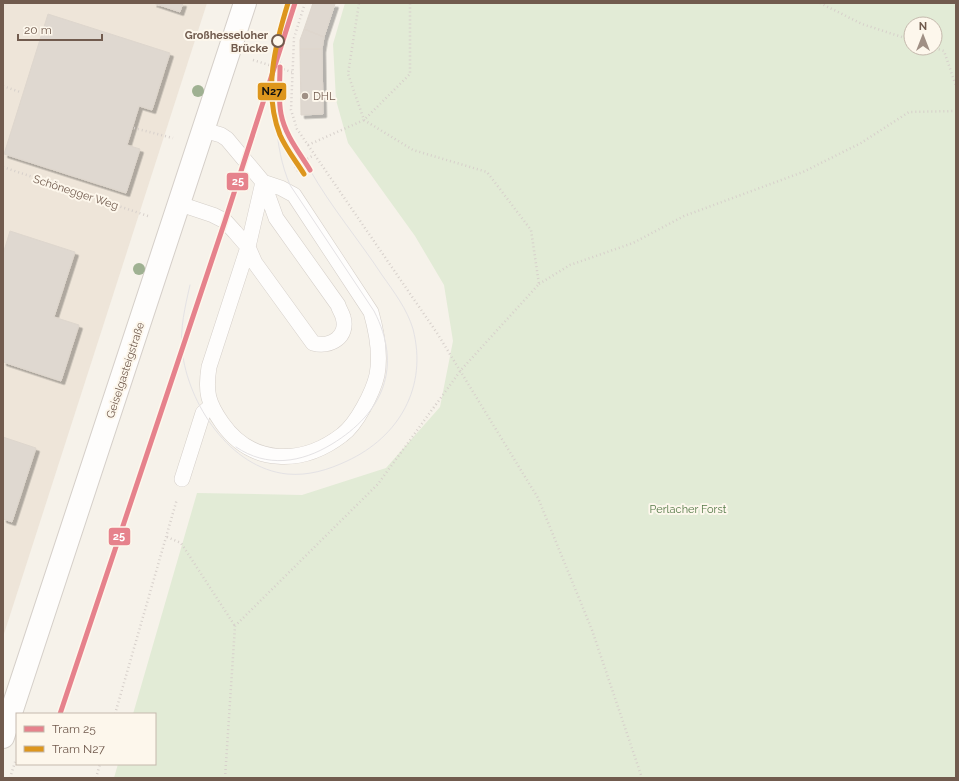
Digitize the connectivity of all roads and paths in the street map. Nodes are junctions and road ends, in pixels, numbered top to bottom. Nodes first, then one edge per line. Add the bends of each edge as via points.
1 (245, 3) edge
2 (305, 3) edge
3 (410, 3) edge
4 (820, 3) edge
5 (903, 37) edge
6 (943, 50) edge
7 (248, 58) dead end
8 (292, 72) junction
9 (3, 86) edge
10 (956, 86) edge
11 (20, 92) dead end
12 (956, 111) edge
13 (134, 128) dead end
14 (204, 130) junction
15 (174, 138) dead end
16 (308, 146) junction
17 (3, 167) edge
18 (263, 182) junction
19 (180, 204) junction
20 (149, 216) dead end
21 (248, 247) junction
22 (539, 284) dead end
23 (211, 406) junction
24 (182, 480) joint
25 (167, 537) junction
26 (235, 626) dead end
27 (115, 713) edge
28 (3, 737) edge
29 (16, 759) edge
30 (100, 765) edge
31 (10, 778) edge
32 (96, 778) edge
33 (642, 778) edge

1 - 14 main road, Geiselgasteigstraße
2 - 8 path via 294,38
3 - 16 path via 410,74 364,120
4 - 5 path via 862,24
6 - 10 path
7 - 8 path
8 - 16 path via 291,110 297,129
9 - 11 path
12 - 22 path via 908,112 861,143 803,172 684,216 633,243 570,265
13 - 15 path
14 - 18 lane via 227,139
14 - 19 main road, Geiselgasteigstraße
16 - 33 path via 437,333 538,498 592,630
17 - 20 path, Schönegger Weg
18 - 21 lane
18 - 21 lane via 276,218 338,305 344,326 336,341 325,345 313,343 255,263
18 - 23 lane via 294,195 371,312 378,334 377,375 360,413 343,435 299,456 272,457 248,447 229,432
19 - 21 lane via 225,221
19 - 28 main road, Geiselgasteigstraße
21 - 23 lane via 208,367 206,384
23 - 24 lane via 203,413
24 - 25 path
25 - 26 path via 181,543
25 - 27 path
29 - 31 path
30 - 32 path

